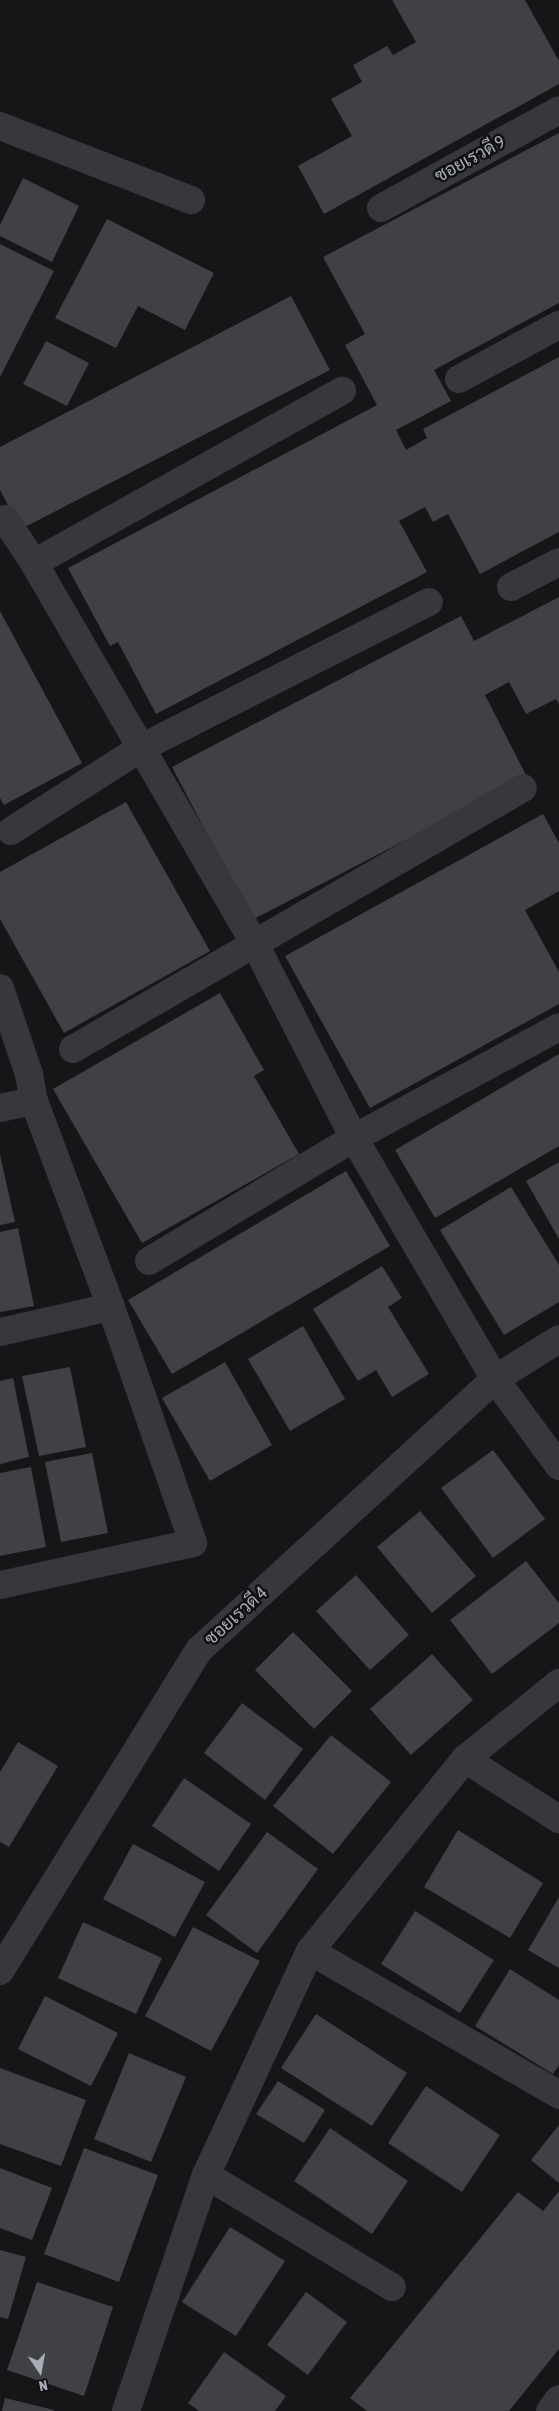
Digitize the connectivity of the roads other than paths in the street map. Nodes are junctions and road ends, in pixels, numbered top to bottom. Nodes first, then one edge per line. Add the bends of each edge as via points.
1 (559, 110) edge
2 (0, 126) edge
3 (191, 200) dead end
4 (381, 208) dead end
5 (559, 325) edge
6 (459, 379) dead end
7 (342, 391) dead end
8 (5, 519) dead end
9 (559, 562) edge
10 (34, 563) junction
11 (511, 587) dead end
12 (429, 602) dead end
13 (139, 748) junction
14 (523, 788) dead end
15 (11, 831) dead end
16 (255, 944) junction
17 (0, 988) edge
18 (559, 1027) edge
19 (73, 1049) dead end
20 (34, 1101) junction
21 (0, 1108) edge
22 (354, 1138) junction
23 (149, 1261) dead end
24 (111, 1307) junction
25 (0, 1332) edge
26 (559, 1339) edge
27 (495, 1379) junction
28 (559, 1466) edge
29 (0, 1585) edge
30 (559, 1683) edge
31 (465, 1759) junction
32 (559, 1819) edge
33 (310, 1951) junction
34 (0, 1971) edge
35 (559, 2095) edge
36 (206, 2175) junction
37 (392, 2287) dead end
38 (559, 2399) edge
39 (126, 2411) edge
40 (550, 2411) edge

1 - 4 street, ซอยเรวดี 9
2 - 3 street
5 - 6 street
7 - 10 street
8 - 10 street
9 - 11 street
10 - 13 street
12 - 13 street
13 - 15 street
13 - 16 street
14 - 16 street
16 - 19 street
16 - 22 street
17 - 20 street via 29,1074
18 - 22 street
20 - 21 street
20 - 24 street
22 - 23 street
22 - 27 street
24 - 25 street
24 - 29 street via 193,1543
26 - 27 street, ซอยเรวดี 4
27 - 28 street
27 - 34 street, ซอยเรวดี 4 via 199,1650
30 - 31 street
31 - 32 street
31 - 33 street
33 - 35 street
33 - 36 street
36 - 37 street
36 - 39 street
38 - 40 street

